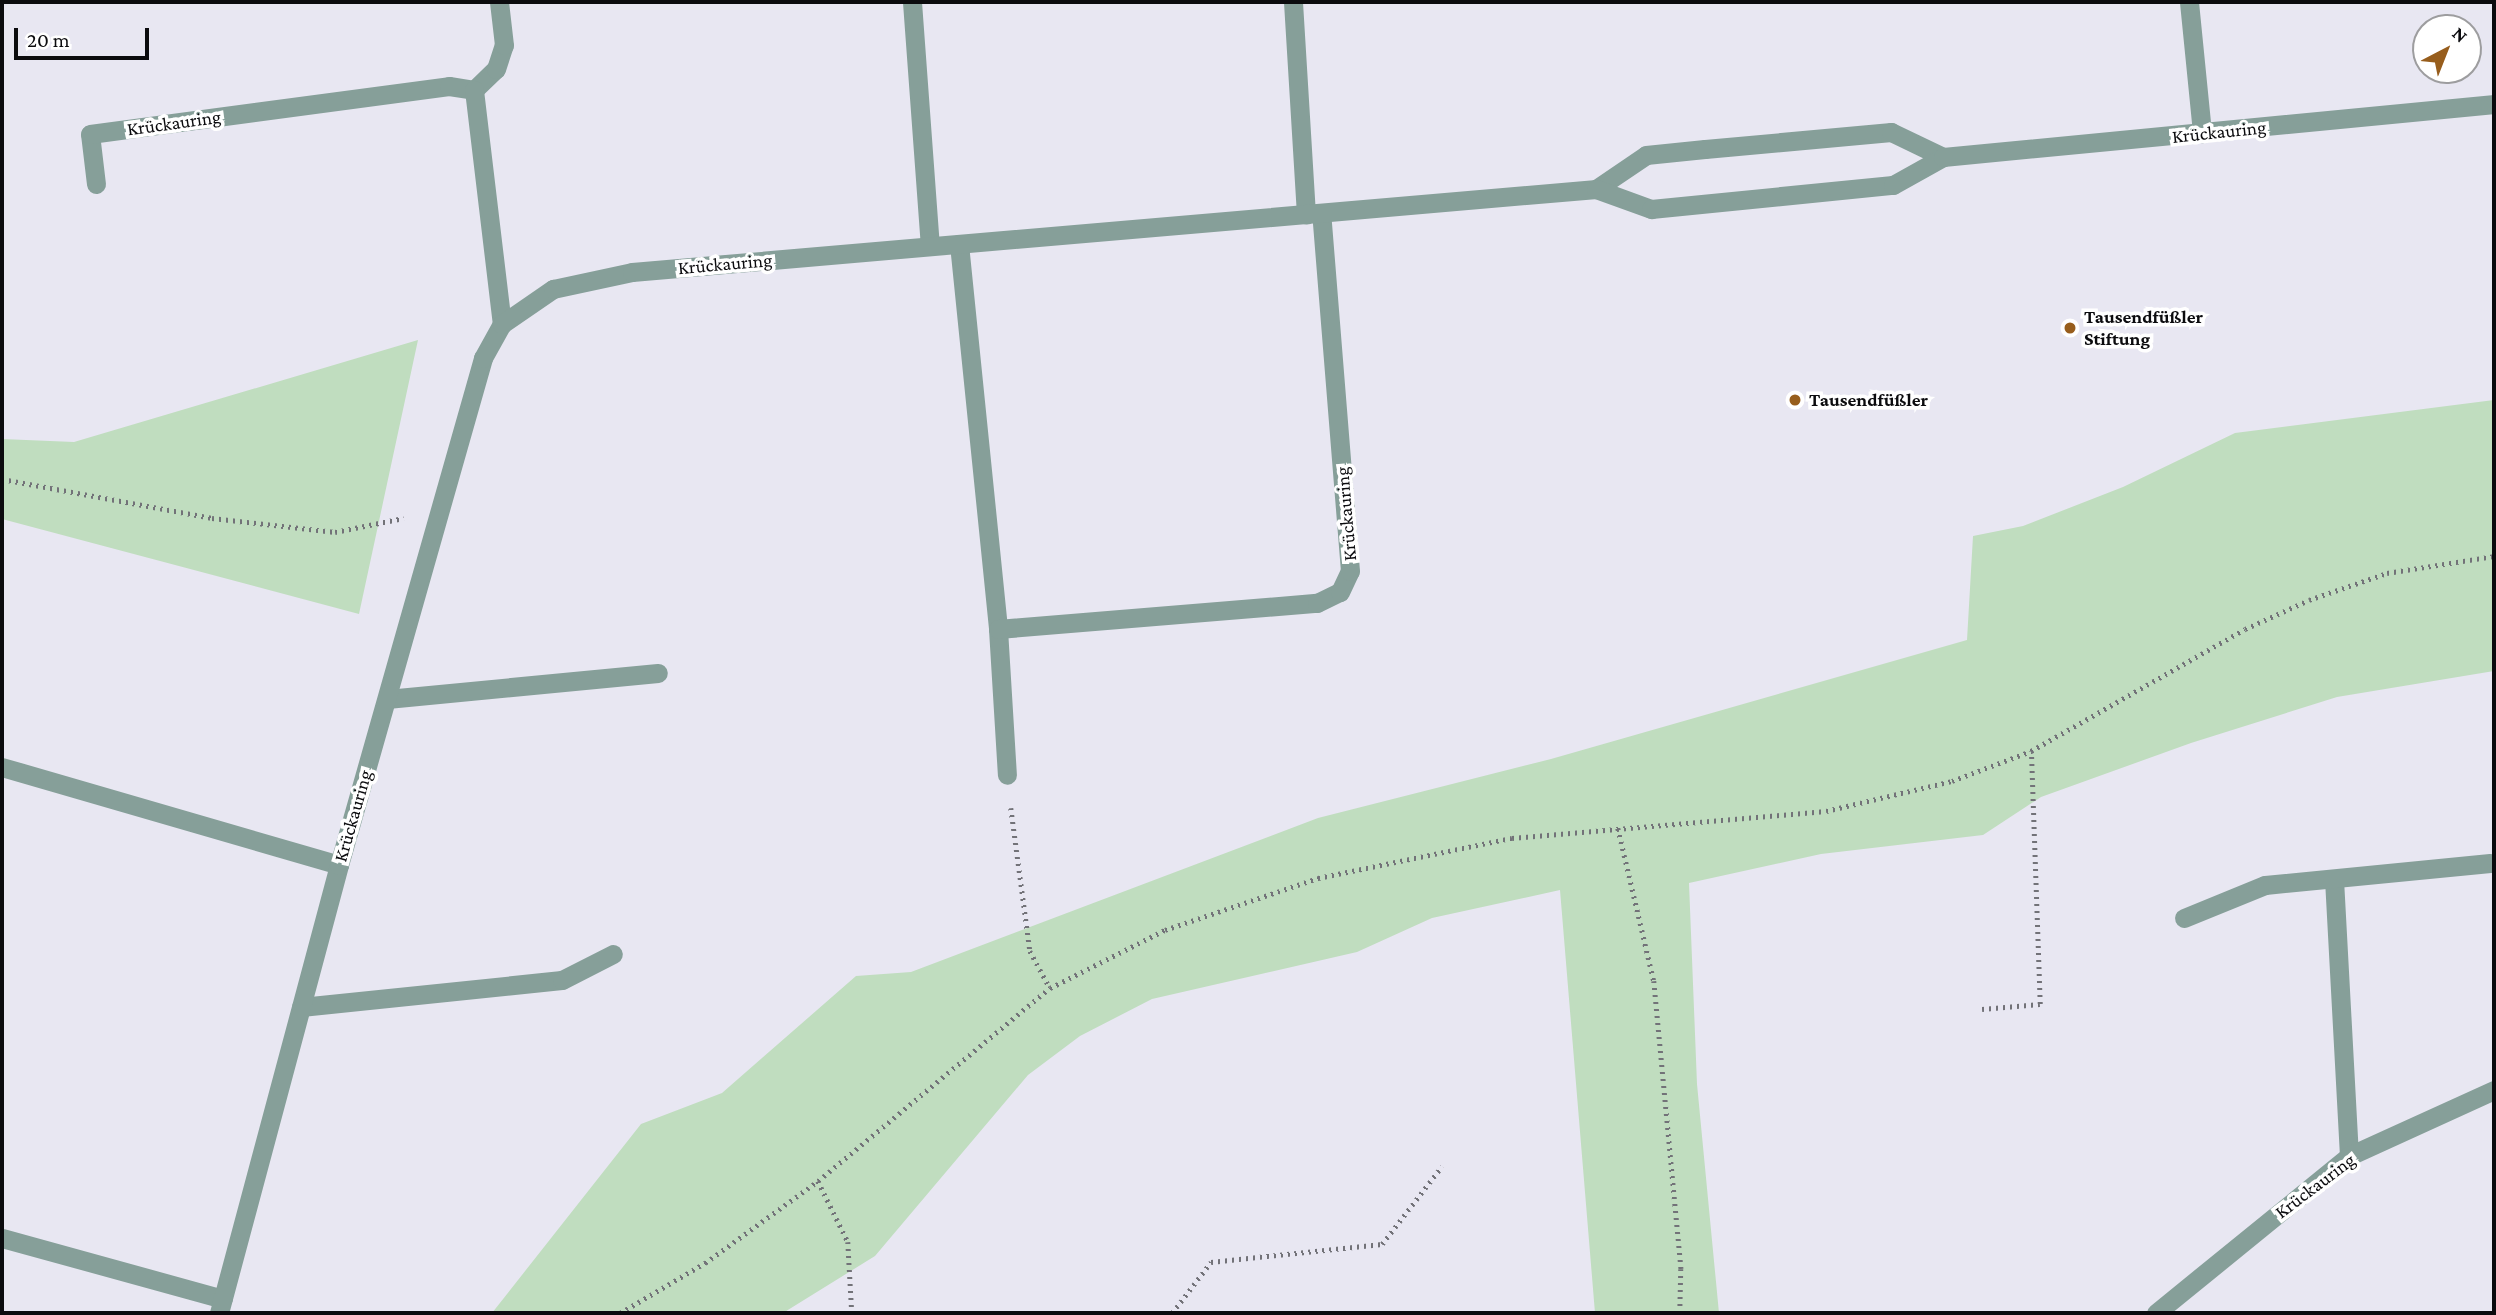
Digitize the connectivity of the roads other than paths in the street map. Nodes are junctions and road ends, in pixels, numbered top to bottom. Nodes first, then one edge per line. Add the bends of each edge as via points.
1 (499, 2) edge
2 (912, 2) edge
3 (1293, 2) edge
4 (2189, 2) edge
5 (474, 90) junction
6 (2494, 104) edge
7 (2202, 133) junction
8 (1943, 158) junction
9 (96, 184) dead end
10 (1596, 189) junction
11 (1314, 215) junction
12 (959, 244) junction
13 (930, 245) junction
14 (502, 324) junction
15 (998, 629) junction
16 (657, 673) dead end
17 (387, 699) junction
18 (2, 767) edge
19 (1007, 775) road end
20 (2490, 863) dead end
21 (339, 865) junction
22 (2334, 879) junction
23 (2184, 918) dead end
24 (613, 954) dead end
25 (301, 1007) junction
26 (2494, 1090) edge
27 (2349, 1156) junction
28 (2, 1238) edge
29 (221, 1306) edge
30 (2156, 1313) edge

1 - 5 street via 504,46 496,69
2 - 13 street
3 - 11 street
4 - 7 street
5 - 9 street, Krückauring via 449,86 90,134
5 - 14 street
6 - 7 street, Krückauring
7 - 8 street, Krückauring
8 - 10 street, Krückauring via 1893,185 1651,209
8 - 10 street, Krückauring via 1891,132 1646,155
10 - 11 street, Krückauring
11 - 12 street, Krückauring
11 - 15 street, Krückauring via 1350,570 1340,592 1317,603
12 - 13 street, Krückauring
12 - 15 street
13 - 14 street, Krückauring via 632,272 553,289
14 - 17 street, Krückauring via 483,358
15 - 19 street
16 - 17 street
17 - 21 street, Krückauring
18 - 21 street
20 - 22 street
21 - 25 street, Krückauring
22 - 23 street via 2266,885
22 - 27 street
24 - 25 street via 562,979
25 - 29 street, Krückauring
26 - 27 street, Krückauring
27 - 30 street, Krückauring
28 - 29 street

